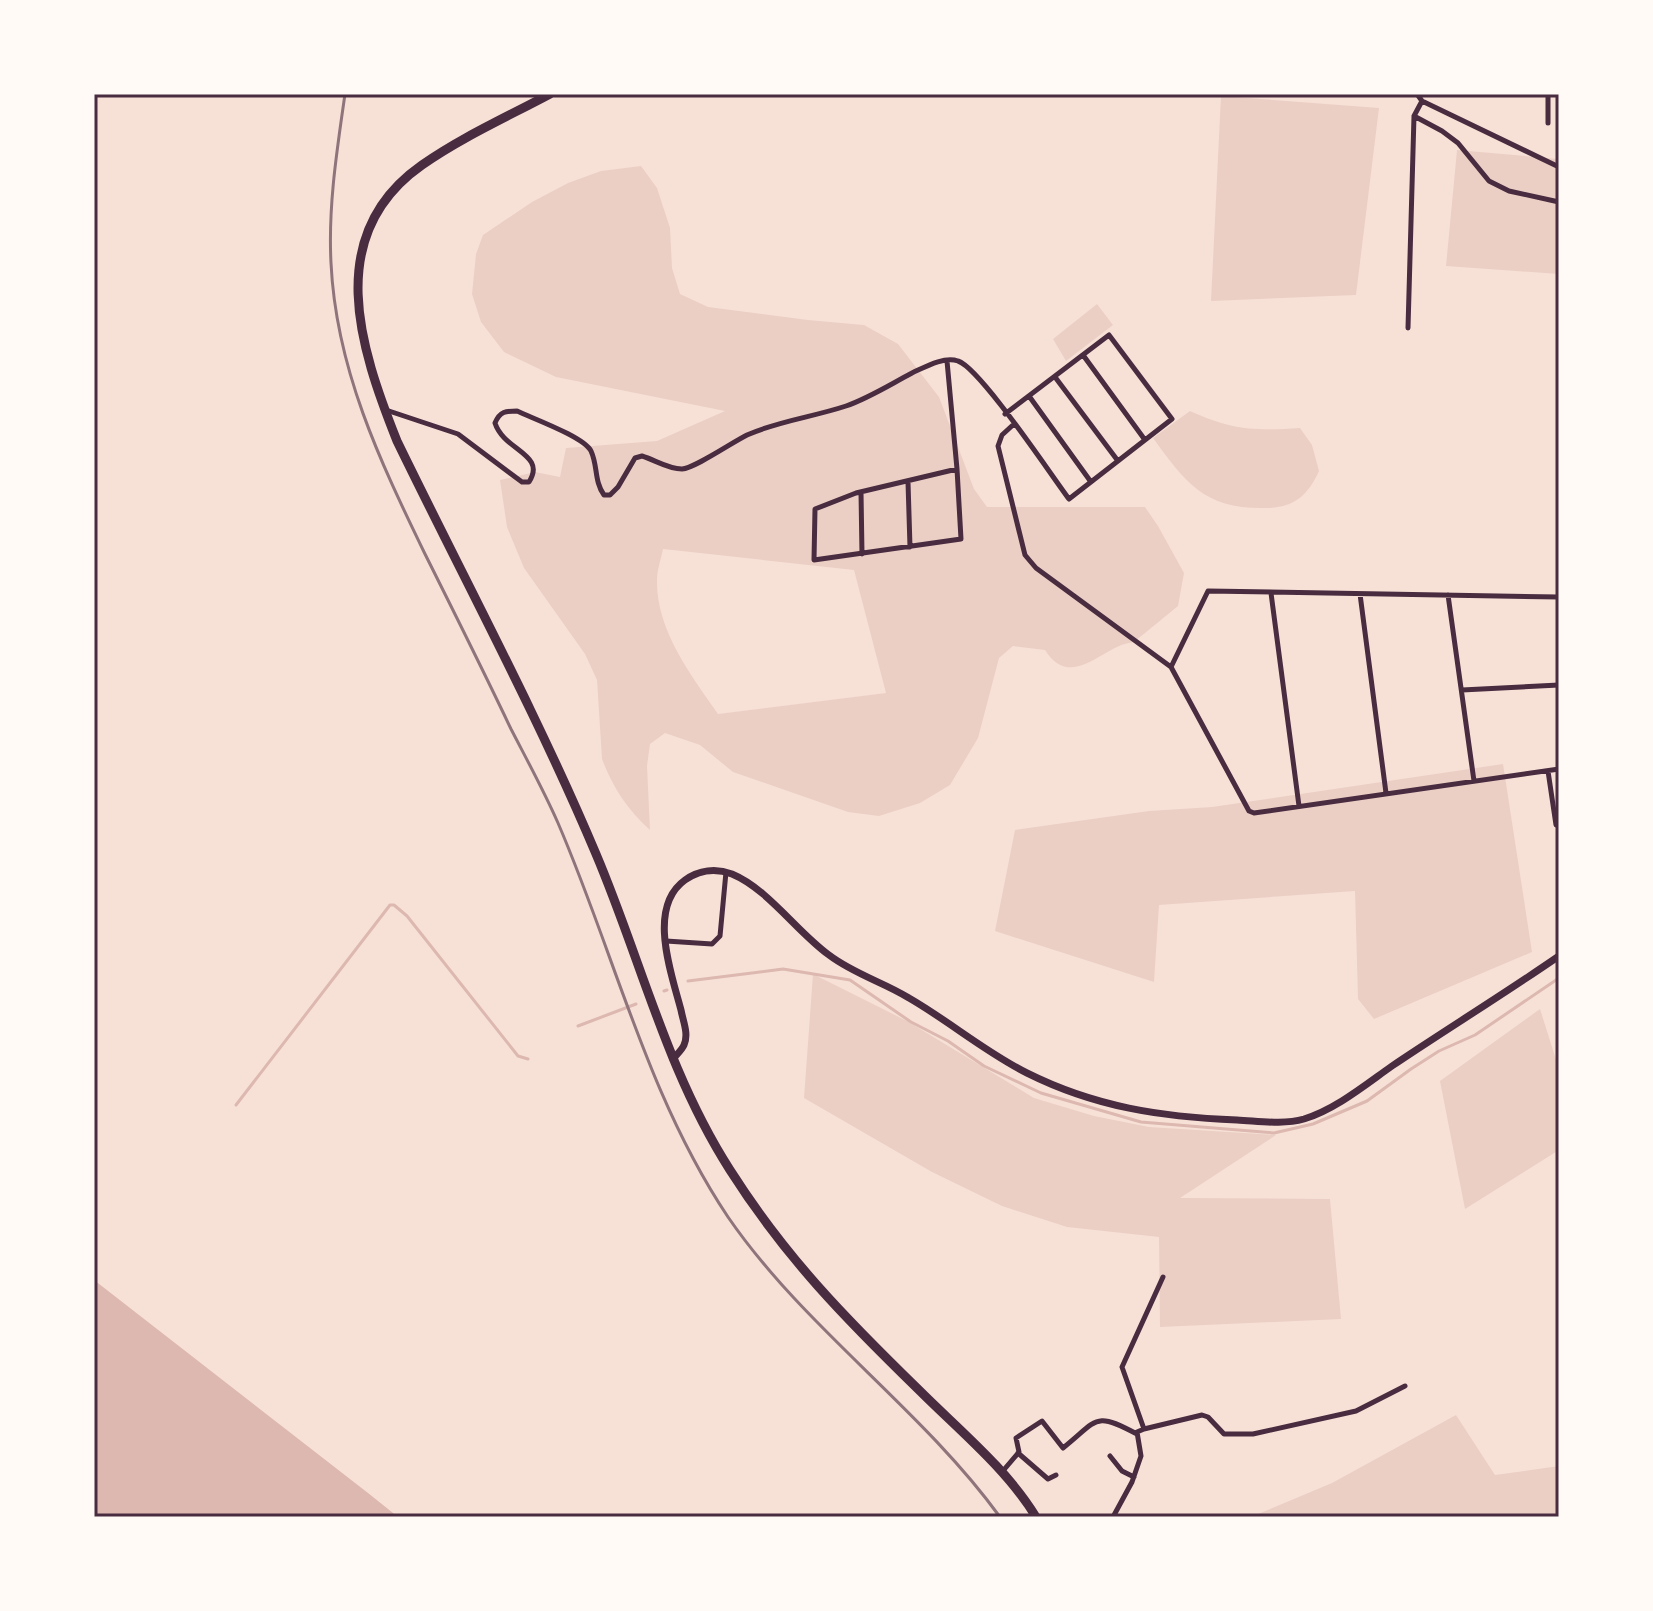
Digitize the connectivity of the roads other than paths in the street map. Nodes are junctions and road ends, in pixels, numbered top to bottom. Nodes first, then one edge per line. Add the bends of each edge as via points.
1 (550, 94) edge
2 (1417, 94) edge
3 (1548, 94) edge
4 (1422, 101) junction
5 (1414, 116) junction
6 (1548, 123) dead end
7 (1559, 167) edge
8 (1559, 202) edge
9 (1408, 328) dead end
10 (1083, 355) junction
11 (947, 361) junction
12 (1055, 377) junction
13 (1029, 396) junction
14 (385, 410) junction
15 (1005, 414) junction
16 (1014, 424) junction
17 (1145, 440) junction
18 (1118, 461) junction
19 (957, 469) junction
20 (908, 482) junction
21 (1091, 482) junction
22 (861, 492) junction
23 (910, 547) junction
24 (862, 554) junction
25 (1271, 593) junction
26 (1360, 594) junction
27 (1448, 595) junction
28 (1559, 597) edge
29 (1171, 667) junction
30 (1559, 685) edge
31 (1462, 690) junction
32 (1559, 769) edge
33 (1548, 771) junction
34 (1474, 781) junction
35 (1386, 793) junction
36 (1299, 806) junction
37 (1556, 825) dead end
38 (726, 872) junction
39 (666, 941) junction
40 (1559, 956) edge
41 (673, 1059) junction
42 (1163, 1277) dead end
43 (1405, 1386) dead end
44 (1144, 1429) junction
45 (1137, 1434) junction
46 (1018, 1453) junction
47 (1110, 1456) dead end
48 (1001, 1472) junction
49 (1056, 1475) dead end
50 (1134, 1477) junction
51 (1036, 1517) edge
52 (1113, 1517) edge

1 - 14 highway via 421,165 393,189 371,221 357,286 361,326
2 - 4 street
3 - 6 street
4 - 5 street
4 - 7 street
5 - 8 street via 1458,143 1489,181
5 - 9 street
10 - 12 street
10 - 17 street
10 - 17 street via 1109,335 1172,419
11 - 14 street via 930,364 847,406 763,428 683,469 635,458 610,495 598,486 587,444 517,411 506,411 495,423 501,437 534,465 529,482 458,434
11 - 15 street via 969,368
11 - 19 street
12 - 13 street
12 - 18 street
13 - 15 street
13 - 21 street
14 - 41 highway via 585,829
15 - 16 street
16 - 21 street via 1069,499
16 - 29 street via 998,446 1025,555
17 - 18 street
18 - 21 street
19 - 20 street
19 - 23 street via 961,539
20 - 22 street
20 - 23 street
22 - 24 street
22 - 24 street via 815,509 814,560
23 - 24 street
25 - 26 street
25 - 29 street via 1208,591
25 - 36 street
26 - 27 street
26 - 35 street
27 - 28 street
27 - 31 street
29 - 36 street via 1249,811
30 - 31 street
31 - 34 street
32 - 33 street
33 - 34 street
33 - 37 street
34 - 35 street
35 - 36 street
38 - 39 street via 701,872 673,891 664,914
38 - 39 street via 720,936 712,944
38 - 40 street via 760,893 832,958 905,995 1027,1073 1124,1109 1187,1118 1269,1122 1319,1113
39 - 41 street via 686,1031 684,1047
41 - 48 highway via 706,1132 787,1252 836,1309
42 - 44 street via 1122,1367
43 - 44 street via 1356,1411 1253,1434 1224,1434 1202,1415
44 - 45 street
45 - 46 street via 1109,1419 1096,1421 1063,1448 1042,1421 1016,1438
45 - 50 street via 1141,1456
46 - 48 street
46 - 49 street via 1048,1479
47 - 50 street
48 - 51 highway
50 - 52 street

